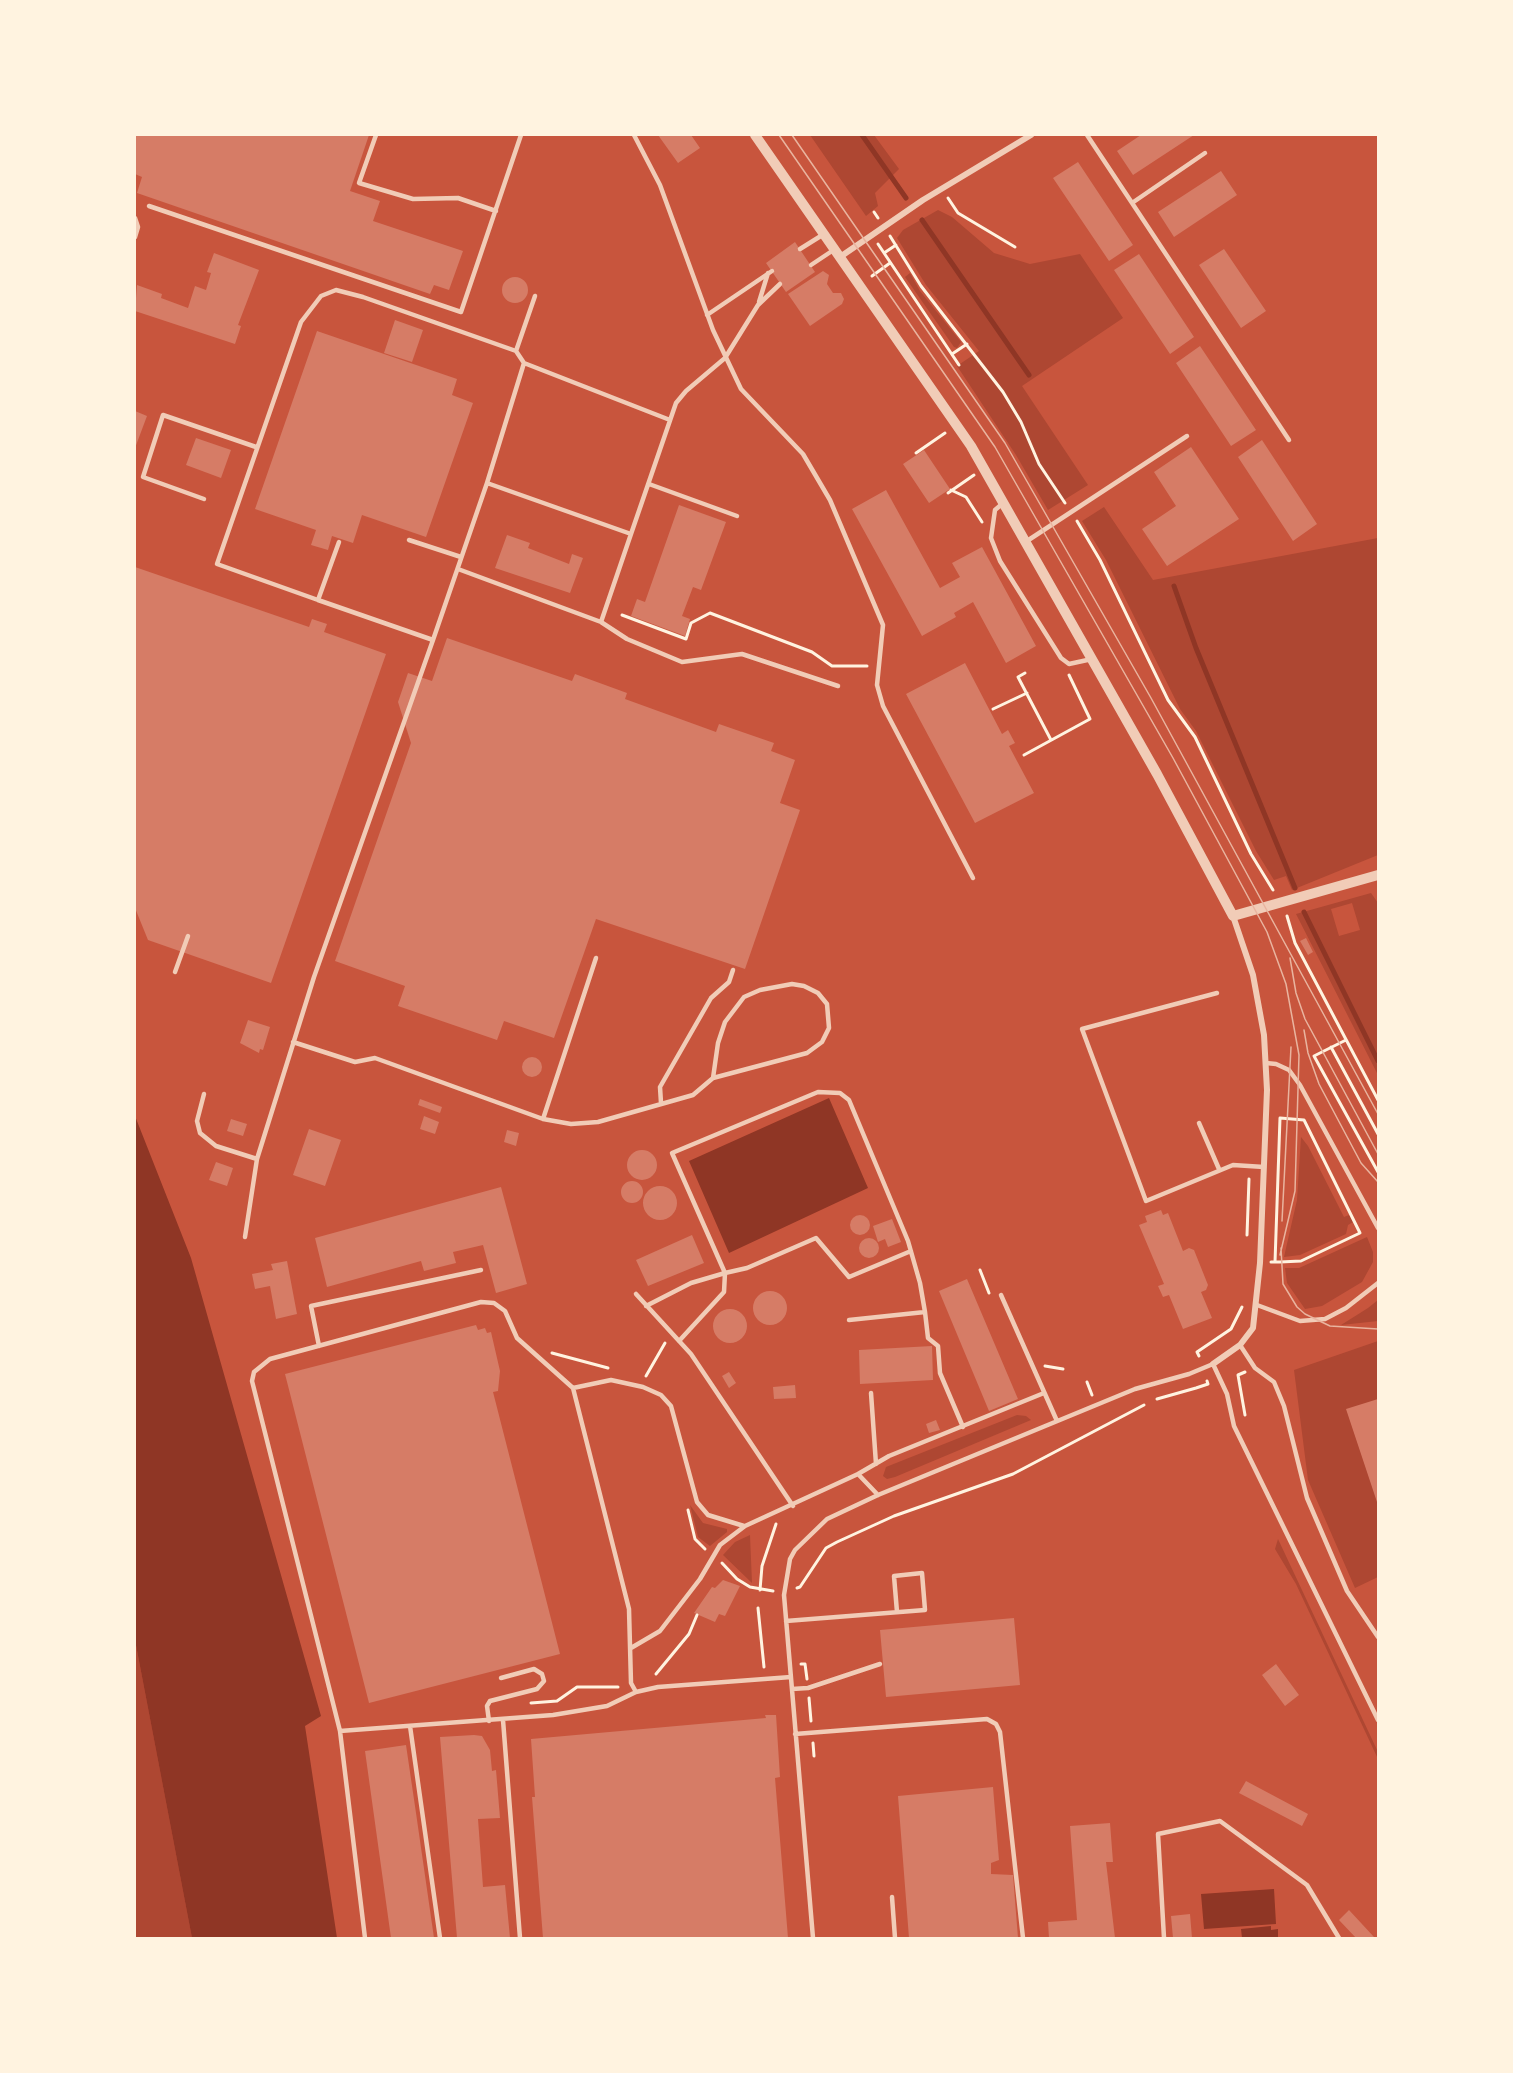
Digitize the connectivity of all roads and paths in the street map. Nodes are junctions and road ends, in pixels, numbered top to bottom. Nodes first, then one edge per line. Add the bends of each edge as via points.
1 (376, 135) edge
2 (521, 135) edge
3 (634, 135) edge
4 (756, 135) edge
5 (1030, 135) edge
6 (1087, 135) edge
7 (1205, 153) dead end
8 (941, 189) junction
9 (1132, 203) junction
10 (149, 206) dead end
11 (496, 211) junction
12 (874, 212) dead end
13 (135, 218) edge
14 (884, 227) junction
15 (824, 234) junction
16 (872, 236) junction
17 (135, 237) edge
18 (896, 245) junction
19 (1015, 247) dead end
20 (800, 249) dead end
21 (837, 253) junction
22 (884, 253) junction
23 (891, 262) junction
24 (811, 265) dead end
25 (872, 276) dead end
26 (780, 284) dead end
27 (535, 296) dead end
28 (758, 304) junction
29 (707, 315) junction
30 (967, 344) junction
31 (516, 351) junction
32 (952, 354) junction
33 (725, 358) junction
34 (524, 363) junction
35 (959, 365) dead end
36 (670, 420) junction
37 (947, 432) dead end
38 (1187, 436) dead end
39 (1289, 440) dead end
40 (256, 447) junction
41 (916, 453) dead end
42 (975, 474) dead end
43 (487, 483) junction
44 (649, 484) junction
45 (204, 499) dead end
46 (1004, 502) junction
47 (1071, 512) junction
48 (737, 516) dead end
49 (992, 527) junction
50 (631, 534) junction
51 (410, 540) dead end
52 (1027, 541) junction
53 (339, 542) dead end
54 (461, 557) junction
55 (458, 568) junction
56 (318, 600) junction
57 (622, 615) dead end
58 (600, 622) junction
59 (433, 640) junction
60 (1093, 659) junction
61 (1069, 664) junction
62 (878, 666) junction
63 (1025, 673) dead end
64 (838, 686) dead end
65 (1027, 693) junction
66 (993, 709) dead end
67 (1051, 740) junction
68 (1024, 754) dead end
69 (1378, 875) edge
70 (973, 878) dead end
71 (1277, 895) dead end
72 (1286, 912) dead end
73 (1233, 916) junction
74 (188, 936) dead end
75 (596, 958) dead end
76 (733, 970) dead end
77 (175, 972) dead end
78 (1217, 993) dead end
79 (1346, 1040) junction
80 (293, 1042) junction
81 (1331, 1047) junction
82 (1266, 1063) junction
83 (713, 1078) junction
84 (204, 1094) dead end
85 (1378, 1100) edge
86 (661, 1103) junction
87 (543, 1119) junction
88 (1199, 1123) dead end
89 (1378, 1134) edge
90 (257, 1159) junction
91 (1264, 1167) junction
92 (1219, 1169) junction
93 (1378, 1172) edge
94 (1249, 1179) dead end
95 (1378, 1228) edge
96 (245, 1237) dead end
97 (1247, 1238) dead end
98 (911, 1251) junction
99 (1275, 1262) junction
100 (1268, 1263) dead end
101 (481, 1270) dead end
102 (725, 1273) junction
103 (1378, 1283) edge
104 (636, 1294) dead end
105 (1001, 1295) dead end
106 (1244, 1303) dead end
107 (1257, 1305) junction
108 (646, 1306) junction
109 (925, 1312) junction
110 (849, 1320) dead end
111 (679, 1341) junction
112 (1240, 1345) junction
113 (320, 1346) junction
114 (547, 1351) dead end
115 (659, 1355) dead end
116 (1199, 1356) dead end
117 (1213, 1364) junction
118 (1043, 1366) dead end
119 (1255, 1368) junction
120 (610, 1369) dead end
121 (1063, 1369) dead end
122 (641, 1379) dead end
123 (1207, 1379) dead end
124 (1087, 1382) dead end
125 (573, 1388) junction
126 (871, 1393) dead end
127 (1044, 1393) junction
128 (1092, 1395) dead end
129 (1157, 1399) dead end
130 (1144, 1406) dead end
131 (1057, 1421) junction
132 (1234, 1426) junction
133 (963, 1427) junction
134 (876, 1464) junction
135 (858, 1474) junction
136 (878, 1494) junction
137 (793, 1506) junction
138 (776, 1524) dead end
139 (745, 1526) junction
140 (719, 1560) dead end
141 (797, 1588) dead end
142 (760, 1590) junction
143 (773, 1591) dead end
144 (758, 1608) dead end
145 (897, 1612) junction
146 (697, 1615) dead end
147 (786, 1621) junction
148 (1378, 1637) edge
149 (631, 1648) junction
150 (801, 1664) dead end
151 (880, 1664) dead end
152 (764, 1667) dead end
153 (656, 1674) dead end
154 (791, 1677) junction
155 (501, 1678) dead end
156 (807, 1680) dead end
157 (618, 1687) dead end
158 (792, 1689) junction
159 (636, 1692) junction
160 (523, 1704) dead end
161 (503, 1720) junction
162 (1378, 1720) edge
163 (489, 1721) junction
164 (410, 1726) junction
165 (340, 1731) junction
166 (795, 1734) junction
167 (892, 1897) dead end
168 (365, 1938) edge
169 (440, 1938) edge
170 (520, 1938) edge
171 (813, 1938) edge
172 (895, 1938) edge
173 (1023, 1938) edge
174 (1164, 1938) edge
175 (1339, 1938) edge

1 - 11 lane via 359,183 413,200 458,198
2 - 11 lane
3 - 29 lane via 660,185
4 - 15 street
5 - 8 street
6 - 9 lane
7 - 9 lane
8 - 14 street
8 - 19 path via 958,213
9 - 39 lane
10 - 11 lane via 461,312
12 - 14 path
13 - 17 lane
14 - 16 street
14 - 18 path
15 - 20 lane
15 - 21 street
16 - 21 street
16 - 22 path
18 - 22 path
18 - 30 path via 921,286
21 - 24 lane
21 - 46 street via 971,446
22 - 23 path
23 - 25 path
23 - 32 path
26 - 28 lane
27 - 31 lane
28 - 29 lane via 770,272
28 - 33 lane
29 - 33 lane
30 - 32 path
30 - 47 path via 1016,412 1039,464
31 - 34 lane
31 - 40 lane via 336,290 321,296 301,322
32 - 35 path
33 - 36 lane via 686,391
33 - 62 lane via 741,389 802,454 830,500 883,625
34 - 36 lane
34 - 43 lane
36 - 44 lane
37 - 41 path
38 - 47 lane
40 - 45 lane via 163,415 143,477
40 - 56 lane via 217,564
42 - 49 path via 950,491 966,497 984,524
43 - 50 lane
43 - 54 lane
44 - 48 lane
44 - 50 lane
46 - 49 lane via 995,510
46 - 52 street
47 - 52 lane
47 - 71 path via 1100,560 1168,699 1194,737 1251,854
49 - 61 lane via 991,538 1000,561 1055,651
50 - 58 lane
51 - 54 lane
52 - 60 street
53 - 56 lane
54 - 55 lane
55 - 58 lane
55 - 59 lane
56 - 59 lane
57 - 62 path via 686,639 692,623 710,613 812,652 832,666
58 - 64 lane via 627,639 682,662 742,654
59 - 80 lane
60 - 61 lane
60 - 73 street
61 - 67 path via 1068,673 1090,719
62 - 70 lane via 877,685 883,706
63 - 65 path via 1018,676
65 - 66 path
65 - 67 path
67 - 68 path
69 - 73 street
72 - 79 path via 1295,943
73 - 82 street via 1253,975
74 - 77 lane
75 - 87 lane
76 - 86 lane via 729,982 711,998 660,1087
78 - 92 lane via 1082,1029 1146,1201
79 - 81 path
79 - 85 path
80 - 87 lane via 355,1062 375,1058
80 - 90 lane
81 - 89 path
81 - 93 path via 1314,1056
82 - 91 street
82 - 95 lane via 1289,1070
83 - 83 lane via 807,1053 822,1042 829,1028 827,1004 818,993 792,984 744,997 725,1022
83 - 86 lane via 693,1095
84 - 90 lane via 197,1121 200,1133 216,1146
86 - 87 lane via 598,1122 571,1124
88 - 92 lane
90 - 96 lane
91 - 92 lane via 1233,1165
91 - 107 street
94 - 97 path
98 - 102 lane via 849,1276 816,1238 747,1268
98 - 102 lane via 849,1100 840,1093 818,1092 672,1153
98 - 109 lane
99 - 99 path via 1280,1118 1304,1120 1360,1233 1301,1261
99 - 100 path
101 - 113 lane via 311,1306
102 - 108 lane via 691,1283
102 - 111 lane via 724,1292
103 - 107 lane via 1325,1319 1300,1321
104 - 108 lane
105 - 127 lane
106 - 116 path via 1231,1329 1197,1352
107 - 112 street via 1253,1328
108 - 111 lane
109 - 110 lane
109 - 133 lane via 928,1338 938,1346 940,1373
111 - 137 lane
112 - 117 street
112 - 119 lane
113 - 125 lane via 481,1302 494,1303 511,1320 517,1338
113 - 165 lane via 270,1359 254,1372 252,1381
114 - 120 path
115 - 122 path
117 - 131 lane via 1135,1389
117 - 132 lane via 1227,1394
118 - 121 path
119 - 132 path via 1238,1375 1245,1418
119 - 148 lane via 1274,1382 1284,1406 1307,1498 1347,1591
123 - 129 path via 1208,1384
124 - 128 path
125 - 139 lane via 611,1380 661,1395 670,1406 697,1502 708,1515
125 - 149 lane via 629,1609
126 - 134 lane
127 - 131 lane
127 - 133 lane
130 - 141 path via 1013,1474 894,1516 837,1542 826,1548
131 - 136 lane
132 - 162 lane
133 - 134 lane
134 - 135 lane
135 - 136 lane
135 - 137 lane
136 - 147 lane via 827,1519 808,1535 790,1559 784,1589
137 - 139 lane
138 - 142 path via 762,1566
139 - 149 lane via 720,1545 700,1579 660,1631
140 - 142 path via 737,1579
142 - 143 path
144 - 152 path
145 - 145 lane via 925,1610 922,1574 894,1576
145 - 147 lane
146 - 153 path via 689,1634
147 - 154 lane
149 - 159 lane via 631,1683
150 - 156 path via 805,1664
151 - 158 lane via 808,1688
154 - 158 lane
154 - 159 lane via 658,1686
155 - 163 lane via 534,1669 544,1681 537,1689 490,1701
157 - 160 path via 577,1687 557,1701
158 - 166 lane
159 - 161 lane via 607,1706
161 - 163 lane
161 - 170 lane
163 - 164 lane
164 - 165 lane
164 - 169 lane
165 - 168 lane
166 - 171 lane
166 - 173 lane via 987,1719 996,1724 1002,1744
167 - 172 lane
174 - 175 lane via 1158,1834 1220,1821 1307,1886

